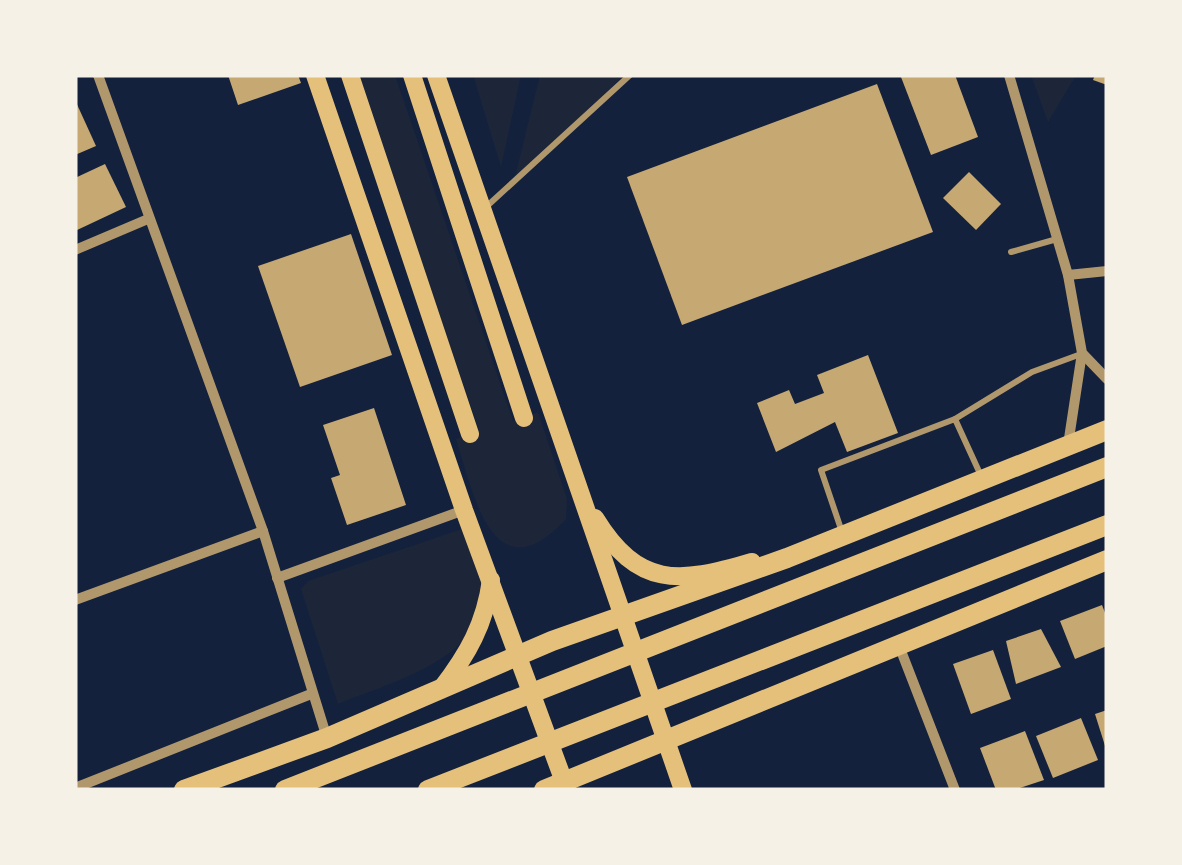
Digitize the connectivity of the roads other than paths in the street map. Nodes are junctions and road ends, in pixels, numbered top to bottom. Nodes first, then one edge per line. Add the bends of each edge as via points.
1 (98, 75) edge
2 (315, 75) edge
3 (350, 75) edge
4 (412, 75) edge
5 (436, 75) edge
6 (630, 75) edge
7 (1009, 75) edge
8 (482, 211) junction
9 (148, 219) junction
10 (1058, 239) junction
11 (75, 250) edge
12 (1011, 252) dead end
13 (1107, 271) edge
14 (1068, 275) junction
15 (1082, 353) junction
16 (1107, 379) edge
17 (524, 418) dead end
18 (955, 419) junction
19 (1107, 430) edge
20 (470, 434) dead end
21 (1068, 445) junction
22 (1107, 467) edge
23 (982, 479) junction
24 (577, 488) junction
25 (464, 510) junction
26 (1107, 525) edge
27 (263, 531) junction
28 (843, 534) junction
29 (1107, 560) edge
30 (277, 578) junction
31 (491, 579) junction
32 (75, 600) edge
33 (622, 618) junction
34 (898, 642) junction
35 (520, 654) junction
36 (442, 689) junction
37 (311, 694) junction
38 (326, 738) junction
39 (666, 741) junction
40 (566, 786) edge
41 (75, 788) edge
42 (184, 790) edge
43 (285, 790) edge
44 (428, 790) edge
45 (544, 790) edge
46 (682, 790) edge
47 (955, 790) edge

1 - 9 street
2 - 25 main road
3 - 20 main road
4 - 17 main road
5 - 8 main road
6 - 8 lane
7 - 10 street
8 - 24 main road
9 - 11 street
9 - 27 street
10 - 12 lane
10 - 14 street
13 - 14 street
14 - 15 street
15 - 16 street
15 - 18 lane via 1032,372
15 - 21 street
18 - 23 lane
18 - 28 lane via 822,470
19 - 21 highway
21 - 23 highway
22 - 43 highway
23 - 28 highway
24 - 28 main road via 617,551 638,569 668,579
24 - 33 main road
25 - 30 street
25 - 31 main road
26 - 44 highway
27 - 30 street
27 - 32 street
28 - 33 highway
29 - 34 highway
30 - 37 street
31 - 35 main road
31 - 36 main road via 471,649
33 - 35 highway
33 - 39 main road
34 - 39 highway
34 - 47 street
35 - 36 highway
35 - 40 main road
36 - 38 highway
37 - 38 street
37 - 41 street
38 - 42 highway
39 - 40 highway
39 - 46 main road
40 - 45 highway

